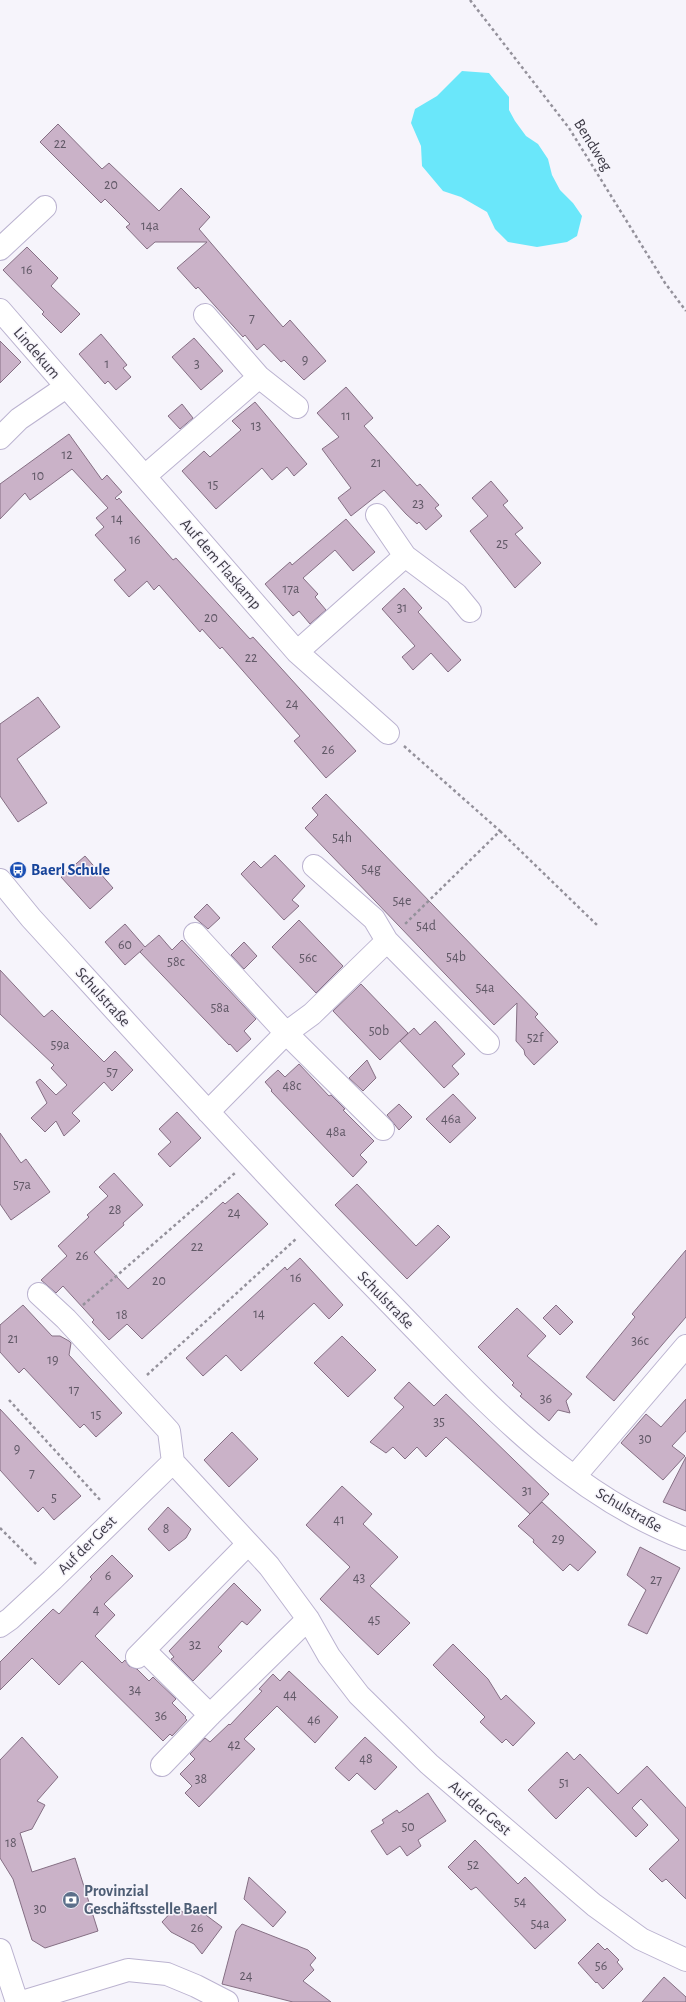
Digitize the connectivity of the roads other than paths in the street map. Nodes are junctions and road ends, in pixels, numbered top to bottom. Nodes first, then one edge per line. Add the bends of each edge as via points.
1 (44, 207) dead end
2 (0, 249) edge
3 (0, 310) edge
4 (205, 316) dead end
5 (259, 377) junction
6 (66, 387) junction
7 (297, 407) dead end
8 (0, 438) edge
9 (145, 476) junction
10 (377, 515) dead end
11 (405, 556) junction
12 (470, 611) dead end
13 (297, 652) junction
14 (388, 733) road end
15 (314, 866) dead end
16 (0, 880) edge
17 (195, 934) dead end
18 (387, 941) junction
19 (286, 1033) junction
20 (488, 1043) dead end
21 (208, 1112) junction
22 (383, 1129) dead end
23 (39, 1294) dead end
24 (686, 1346) edge
25 (172, 1462) junction
26 (575, 1476) junction
27 (686, 1539) edge
28 (248, 1544) junction
29 (308, 1619) junction
30 (0, 1626) edge
31 (210, 1715) junction
32 (162, 1765) dead end
33 (0, 1950) edge
34 (686, 1960) edge
35 (17, 2002) edge
36 (22, 2002) edge
37 (227, 2002) edge

1 - 2 street
3 - 6 street, Lindekum
4 - 5 street
5 - 7 street
5 - 9 street
6 - 8 street, Lindekum via 19,419
6 - 9 street, Auf dem Flaskamp
9 - 13 street, Auf dem Flaskamp
10 - 11 street
11 - 12 street via 456,594
11 - 13 street
13 - 14 street, Auf dem Flaskamp
15 - 18 street via 374,919
16 - 21 street, Schulstraße
17 - 19 street
18 - 19 street via 312,1014
18 - 20 street
19 - 21 street
19 - 22 street
21 - 26 street, Schulstraße via 312,1224 491,1406 547,1457
23 - 25 street via 169,1431
24 - 26 street
25 - 28 street, Auf der Gest
25 - 30 street, Auf der Gest via 52,1580
26 - 27 street, Schulstraße via 615,1504 659,1529
28 - 29 street, Auf der Gest via 269,1566
28 - 31 street via 140,1654
29 - 31 street
29 - 34 street, Auf der Gest via 330,1656 359,1695 429,1764 594,1905 641,1939
31 - 32 street
33 - 35 street
36 - 37 street via 128,1970 167,1974

